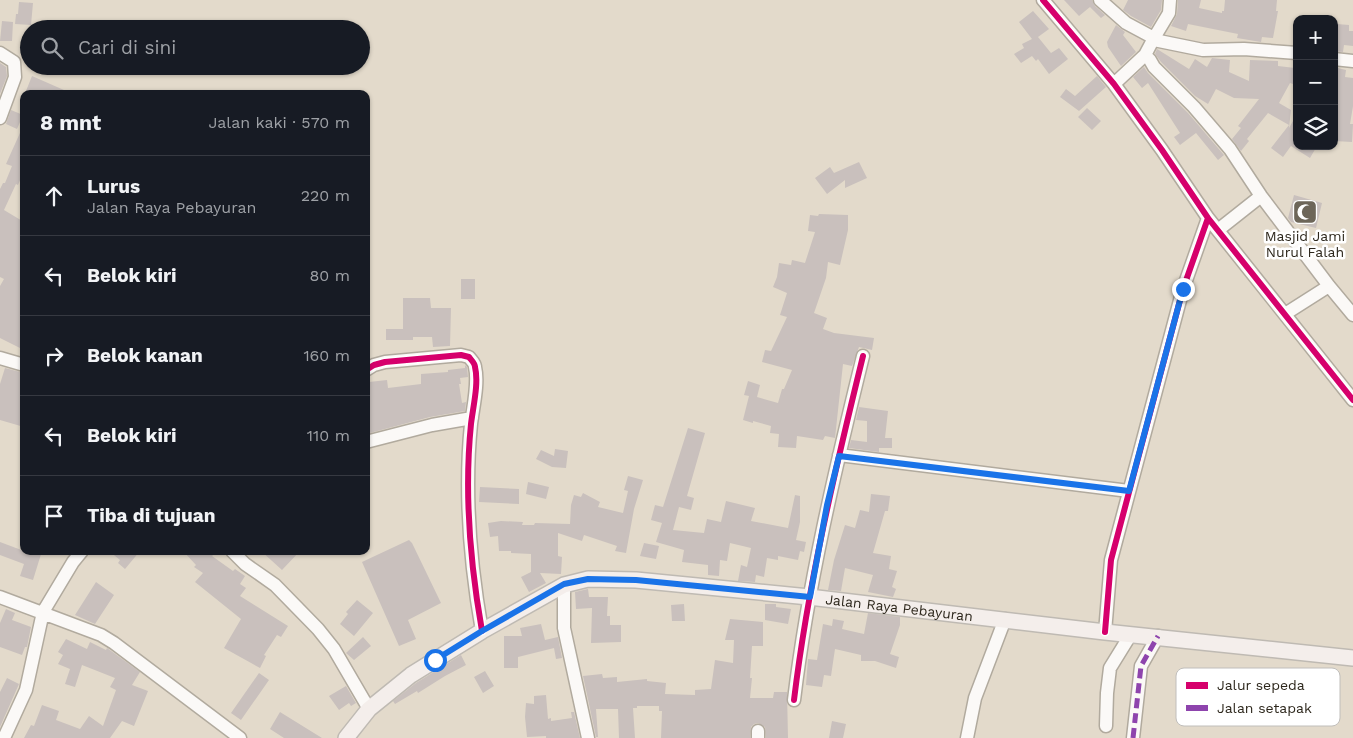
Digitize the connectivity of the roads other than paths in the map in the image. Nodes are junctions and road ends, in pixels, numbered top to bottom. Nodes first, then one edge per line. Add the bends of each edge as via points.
1 (1043, 0) edge
2 (1100, 0) edge
3 (1170, 0) edge
4 (1154, 39) junction
5 (0, 53) edge
6 (1293, 53) edge
7 (1145, 56) junction
8 (1338, 59) edge
9 (1353, 61) edge
10 (1114, 84) junction
11 (0, 118) edge
12 (1262, 196) junction
13 (1208, 218) junction
14 (1218, 230) junction
15 (1329, 286) junction
16 (1285, 314) junction
17 (1353, 314) edge
18 (863, 356) dead end
19 (1, 361) edge
20 (20, 364) edge
21 (370, 367) edge
22 (1353, 400) edge
23 (472, 418) junction
24 (370, 441) edge
25 (839, 456) junction
26 (1129, 491) junction
27 (79, 555) edge
28 (236, 555) edge
29 (564, 584) junction
30 (0, 597) edge
31 (810, 597) junction
32 (43, 612) junction
33 (1004, 619) junction
34 (482, 631) junction
35 (1105, 632) junction
36 (1131, 634) junction
37 (1158, 636) junction
38 (1353, 658) edge
39 (794, 700) dead end
40 (369, 708) junction
41 (1106, 726) dead end
42 (348, 737) edge
43 (4, 738) edge
44 (240, 738) edge
45 (588, 738) edge
46 (967, 738) edge
47 (1133, 738) edge

1 - 10 street
2 - 4 street via 1126,23
3 - 4 street via 1169,13
4 - 6 street via 1203,50
4 - 7 street
5 - 11 street via 14,62 15,77
7 - 10 street
7 - 12 street via 1230,149
8 - 9 street
10 - 13 street
12 - 14 street
12 - 15 street
13 - 14 street
13 - 26 street via 1183,289
14 - 16 street
15 - 16 street
15 - 17 street
16 - 22 street
18 - 25 street
19 - 20 street
21 - 23 street via 385,362 469,357 475,366
23 - 24 street
23 - 34 street via 468,503 474,584
25 - 26 street
25 - 31 street
26 - 35 street via 1111,560
27 - 32 street
28 - 40 street via 275,585 318,629 334,649
29 - 31 main road, Jalan Raya Pebayuran via 588,579 636,580
29 - 34 main road, Jalan Raya Pebayuran
29 - 45 street via 564,628
30 - 32 street
31 - 33 main road, Jalan Raya Pebayuran
31 - 39 street
32 - 43 street via 26,690
32 - 44 street via 114,643
33 - 35 main road, Jalan Raya Pebayuran
33 - 46 street via 975,698
34 - 40 main road, Jalan Raya Pebayuran via 411,675
35 - 36 main road, Jalan Raya Pebayuran
36 - 37 main road, Jalan Raya Pebayuran
36 - 41 street via 1110,668
37 - 38 main road, Jalan Raya Pebayuran
37 - 47 street via 1141,666
40 - 42 main road, Jalan Raya Pebayuran

